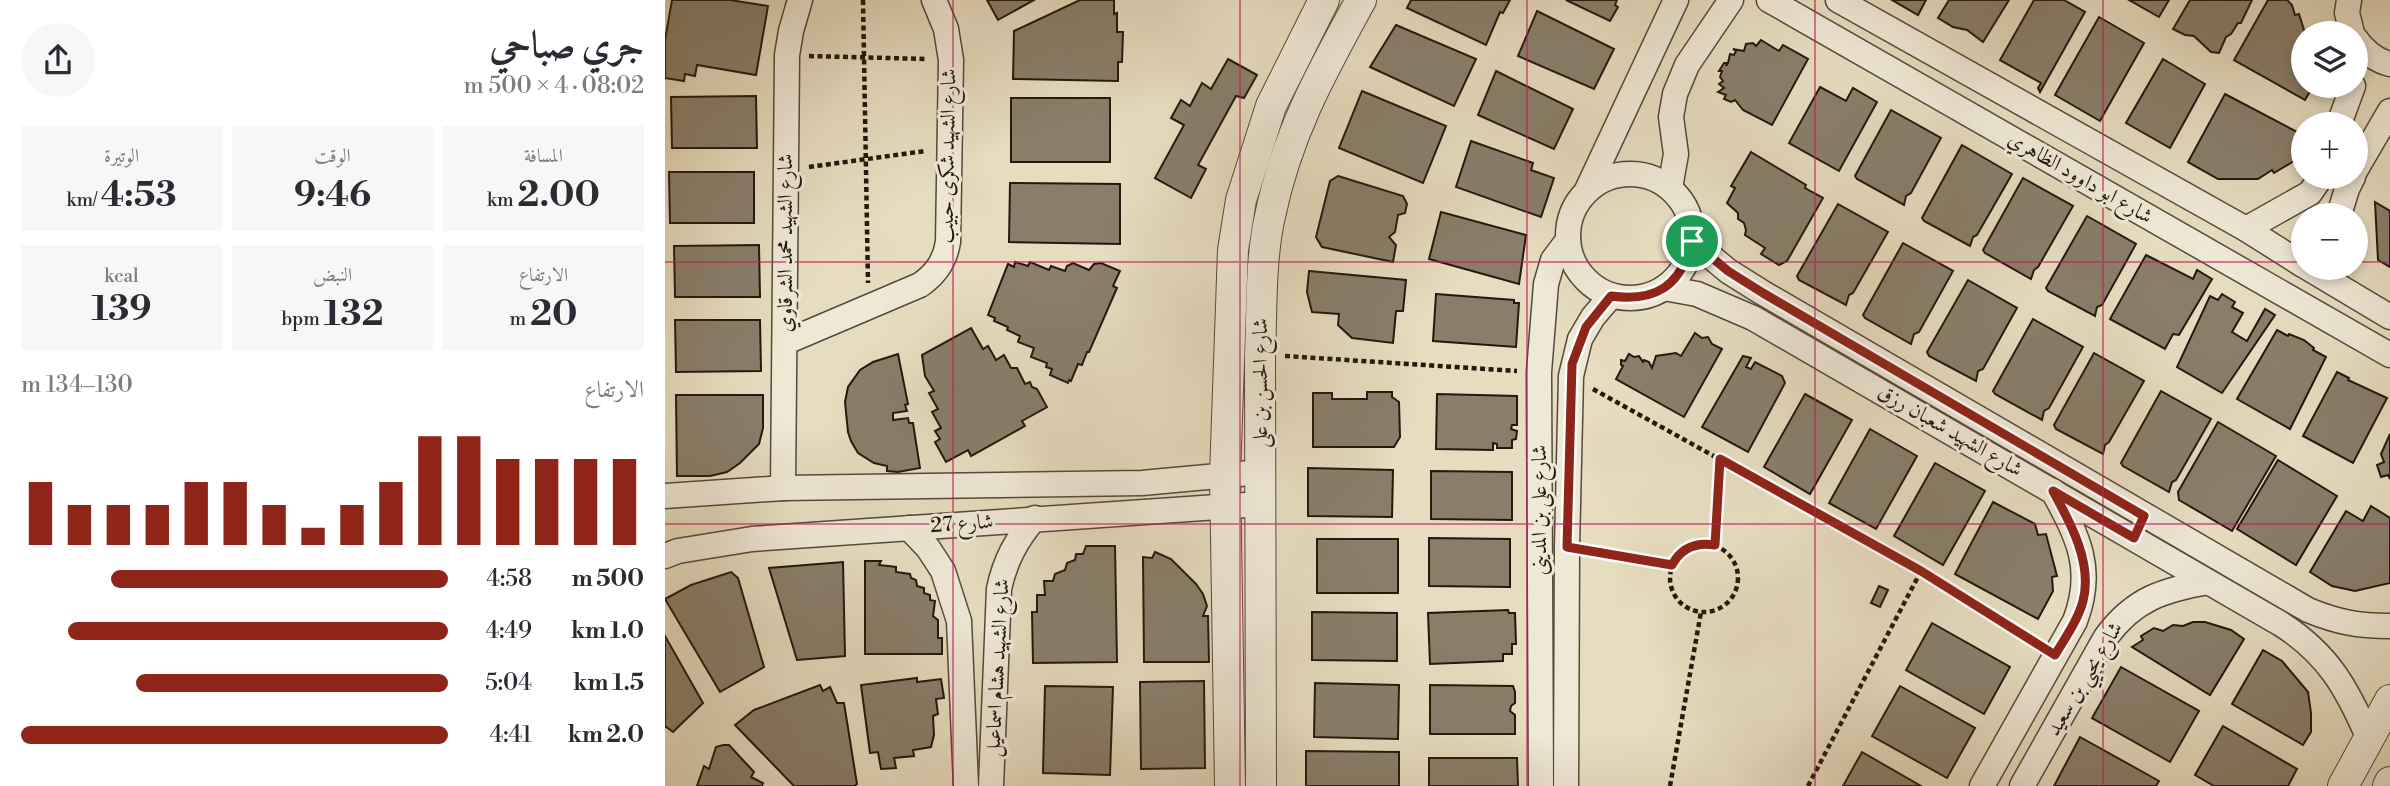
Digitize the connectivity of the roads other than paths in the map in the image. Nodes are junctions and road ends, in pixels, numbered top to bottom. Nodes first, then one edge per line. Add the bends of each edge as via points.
1 (800, 0) edge
2 (934, 0) edge
3 (1324, 0) edge
4 (1360, 0) edge
5 (1676, 0) edge
6 (1731, 0) edge
7 (1769, 0) edge
8 (1838, 0) edge
9 (2349, 0) edge
10 (2350, 21) edge
11 (2368, 51) edge
12 (2390, 64) edge
13 (2390, 111) edge
14 (2368, 149) edge
15 (1670, 188) junction
16 (2313, 189) edge
17 (1587, 190) junction
18 (2246, 229) junction
19 (1568, 240) junction
20 (1692, 241) junction
21 (2291, 257) edge
22 (2344, 280) edge
23 (1664, 288) junction
24 (1611, 296) junction
25 (2390, 317) edge
26 (786, 342) junction
27 (2390, 355) edge
28 (1261, 472) junction
29 (1225, 475) junction
30 (1142, 483) junction
31 (783, 488) junction
32 (2053, 491) junction
33 (665, 496) edge
34 (1261, 504) junction
35 (1226, 506) junction
36 (1141, 511) junction
37 (1035, 518) junction
38 (2139, 527) junction
39 (909, 528) junction
40 (665, 556) edge
41 (2208, 582) junction
42 (2390, 626) edge
43 (2390, 699) edge
44 (2369, 739) junction
45 (979, 785) edge
46 (1230, 786) edge
47 (1261, 786) edge
48 (1541, 786) edge
49 (1566, 786) edge
50 (1982, 786) edge
51 (2022, 786) edge
52 (2343, 786) edge

1 - 26 street, شارع الشهيد محمد الشرقاوي via 787,55
2 - 26 street, شارع الشهيد شكرى حبيب via 946,29 951,60 949,242 942,263 920,285
3 - 29 street, شارع الحسن بن على via 1271,106 1241,200 1231,278
4 - 28 street, شارع الحسن بن على via 1310,93 1286,153 1269,219 1262,285
5 - 17 street
6 - 15 street via 1687,65 1675,94 1671,117 1676,154
7 - 27 street, شارع ابو داوود الظاهري
8 - 18 street, شارع ابو داوود الظاهري
9 - 10 street
11 - 12 street
13 - 14 street
15 - 17 street via 1629,173 1607,178
15 - 20 street via 1687,211
16 - 18 street
17 - 19 street via 1569,221
18 - 21 street, شارع ابو داوود الظاهري
19 - 24 street via 1580,274
19 - 48 street, شارع على بن المدينى via 1553,260 1546,284 1539,372
20 - 23 street via 1678,276
20 - 38 street, شارع الشهيد شعبان رزق via 1728,271
22 - 25 street
23 - 24 street via 1648,296
23 - 32 street, شارع الشهيد شعبان رزق via 1697,294 1753,318
24 - 49 street, شارع على بن المدينى via 1586,327 1571,376
26 - 31 street, شارع الشهيد محمد الشرقاوي
28 - 29 street, شارع 27
28 - 34 street, شارع الحسن بن على
29 - 30 street, شارع 27
29 - 35 street, شارع الحسن بن على
30 - 31 street, شارع 27
30 - 36 street
31 - 33 street, شارع 27
32 - 38 street, شارع الشهيد شعبان رزق
32 - 50 street, شارع يحيي بن سعيد via 2080,550 2084,599
34 - 35 street, شارع 27
34 - 47 street, شارع الحسن بن على
35 - 36 street, شارع 27
35 - 46 street, شارع الحسن بن على
36 - 37 street, شارع 27
37 - 39 street, شارع 27
37 - 45 street, شارع الشهيد هشام اسماعيل via 1011,551 999,589
38 - 41 street, شارع الشهيد شعبان رزق
38 - 42 street, شارع الشهيد شعبان رزق via 2338,622
39 - 40 street, شارع 27 via 752,539
39 - 45 street, شارع الشهيد هشام اسماعيل via 943,571 958,621
41 - 44 street, شارع الشهيد شعبان رزق via 2281,624 2319,653 2351,698
41 - 51 street, شارع يحيي بن سعيد via 2154,596 2119,619
43 - 44 street
44 - 52 street

